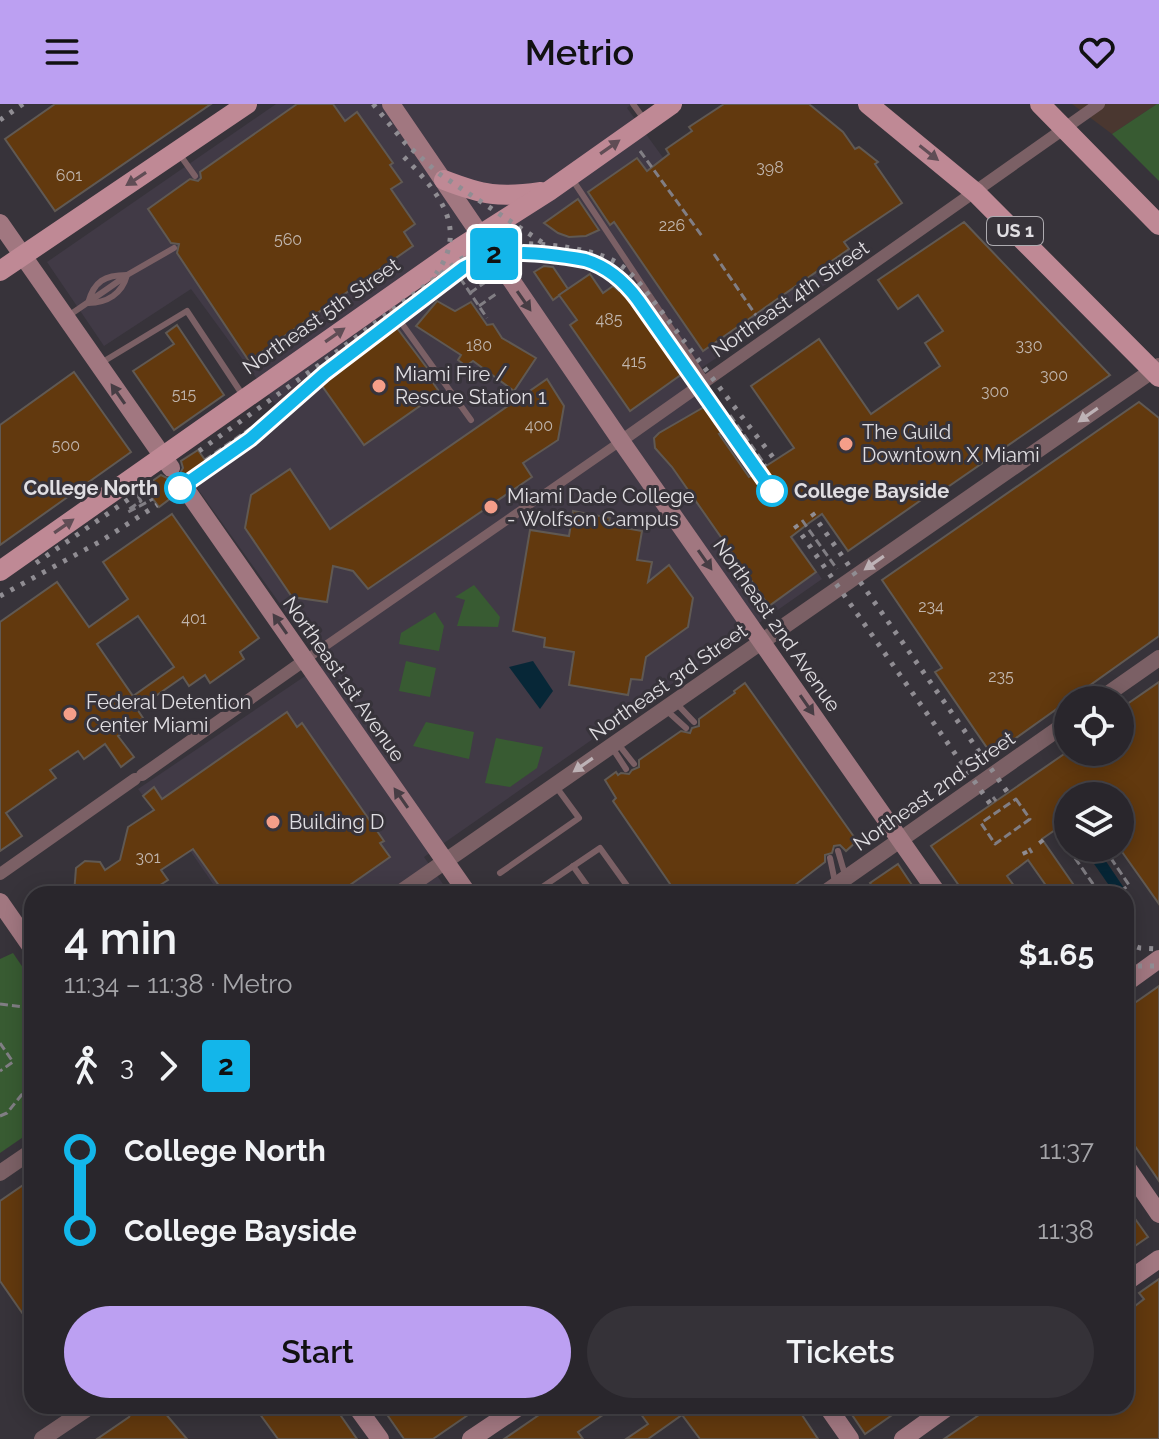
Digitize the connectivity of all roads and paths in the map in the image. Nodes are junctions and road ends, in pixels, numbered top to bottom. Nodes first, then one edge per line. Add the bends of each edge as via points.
1 (247, 104) edge
2 (391, 104) edge
3 (633, 104) edge
4 (672, 104) edge
5 (868, 104) edge
6 (1040, 104) edge
7 (1099, 104) edge
8 (646, 122) junction
9 (1065, 128) junction
10 (640, 151) dead end
11 (178, 152) junction
12 (195, 176) dead end
13 (570, 176) junction
14 (444, 180) junction
15 (549, 191) junction
16 (976, 193) junction
17 (0, 223) edge
18 (1159, 225) edge
19 (480, 236) junction
20 (702, 236) dead end
21 (174, 248) dead end
22 (714, 254) dead end
23 (22, 256) junction
24 (0, 271) edge
25 (460, 278) dead end
26 (487, 281) dead end
27 (470, 293) junction
28 (496, 294) dead end
29 (385, 300) junction
30 (479, 306) junction
31 (65, 318) junction
32 (487, 318) dead end
33 (771, 337) junction
34 (98, 365) junction
35 (1157, 371) edge
36 (707, 382) junction
37 (246, 399) junction
38 (271, 414) dead end
39 (730, 415) dead end
40 (471, 420) dead end
41 (621, 441) junction
42 (205, 460) dead end
43 (167, 463) junction
44 (766, 466) dead end
45 (185, 488) dead end
46 (138, 496) dead end
47 (153, 499) dead end
48 (802, 520) dead end
49 (837, 569) dead end
50 (0, 571) edge
51 (762, 641) junction
52 (1159, 658) edge
53 (305, 660) junction
54 (1119, 686) edge
55 (670, 705) junction
56 (694, 722) dead end
57 (686, 728) dead end
58 (1054, 732) edge
59 (614, 744) junction
60 (634, 764) dead end
61 (626, 769) dead end
62 (555, 785) junction
63 (1025, 807) joint
64 (900, 839) junction
65 (1029, 848) dead end
66 (838, 851) dead end
67 (1032, 853) dead end
68 (830, 858) dead end
69 (445, 861) junction
70 (1078, 862) edge
71 (1113, 862) edge
72 (573, 866) junction
73 (500, 873) dead end
74 (0, 874) edge
75 (545, 885) edge
76 (409, 886) edge
77 (462, 886) edge
78 (587, 886) edge
79 (627, 886) edge
80 (835, 886) edge
81 (932, 886) edge
82 (1094, 886) edge
83 (1128, 886) edge
84 (0, 902) edge
85 (24, 936) edge
86 (1159, 959) edge
87 (1134, 977) edge
88 (0, 1004) edge
89 (24, 1007) edge
90 (0, 1043) edge
91 (0, 1071) edge
92 (24, 1092) edge
93 (0, 1116) edge
94 (24, 1156) edge
95 (0, 1173) edge
96 (1134, 1178) edge
97 (1159, 1214) edge
98 (1159, 1259) edge
99 (1134, 1276) edge
100 (79, 1414) edge
101 (362, 1414) edge
102 (508, 1414) edge
103 (833, 1414) edge
104 (938, 1414) edge
105 (42, 1439) edge
106 (380, 1439) edge
107 (471, 1439) edge
108 (850, 1439) edge
109 (903, 1439) edge

1 - 11 main road
2 - 14 main road, Northeast 2nd Avenue
3 - 8 lane
4 - 8 main road, Northeast 5th Street
5 -> 16 main road, US 1
6 - 9 main road
7 - 9 street, Northeast 4th Street
13 -> 8 main road, Northeast 5th Street
9 - 16 street, Northeast 4th Street
9 - 18 main road
10 - 20 path
11 - 12 lane
11 -> 23 main road
13 - 15 main road, Northeast 5th Street
13 - 36 lane
14 - 15 main road via 487,195
14 - 19 main road, Northeast 2nd Avenue
15 - 19 main road, Northeast 5th Street
16 - 33 street, Northeast 4th Street
16 - 35 main road, US 1
17 - 23 main road
19 - 29 main road, Northeast 5th Street
19 -> 41 main road, Northeast 2nd Avenue
21 - 31 lane
22 - 33 path
23 - 24 main road
23 - 31 main road
25 - 27 path
26 - 27 path
27 - 30 path
28 - 30 path
37 -> 29 main road, Northeast 5th Street
29 - 40 lane
30 - 32 path
31 - 34 main road
33 - 36 street, Northeast 4th Street
34 - 37 lane via 187,311
43 -> 34 main road
35 -> 51 street, Northeast 3rd Street
36 - 41 street, Northeast 4th Street
37 - 43 main road, Northeast 5th Street
38 - 42 path
39 - 44 path
41 -> 51 main road, Northeast 2nd Avenue
41 - 53 street, Northeast 4th Street
50 -> 43 main road, Northeast 5th Street
53 -> 45 main road, Northeast 1st Avenue
46 - 47 path via 141,501 128,512
48 - 49 path
51 - 55 street, Northeast 3rd Street
51 -> 64 main road, Northeast 2nd Avenue
52 - 54 street
69 -> 53 main road, Northeast 1st Avenue
53 - 74 street, Northeast 4th Street
55 - 56 lane
55 - 57 lane
55 - 59 street, Northeast 3rd Street
58 - 64 street, Northeast 2nd Street
59 - 60 lane
59 - 61 lane
59 -> 62 street, Northeast 3rd Street
62 - 69 street, Northeast 3rd Street
62 - 73 lane via 579,818
63 - 63 path via 1016,799 981,823 995,844 1030,819
64 - 80 street, Northeast 2nd Street
64 - 81 main road, Northeast 2nd Avenue
65 - 67 path
66 - 80 lane
68 - 80 lane
69 - 76 street, Northeast 3rd Street
69 - 77 main road, Northeast 1st Avenue
70 - 82 path
71 - 83 path
72 - 75 lane
72 - 78 lane
72 - 79 lane via 600,848
84 - 85 main road
86 - 87 main road
88 - 89 path
90 - 91 path via 13,1062
92 - 93 path
94 - 95 street
96 - 97 main road
98 - 99 main road
100 - 105 street
101 - 106 main road
102 - 107 main road
103 - 108 main road
104 - 109 main road

